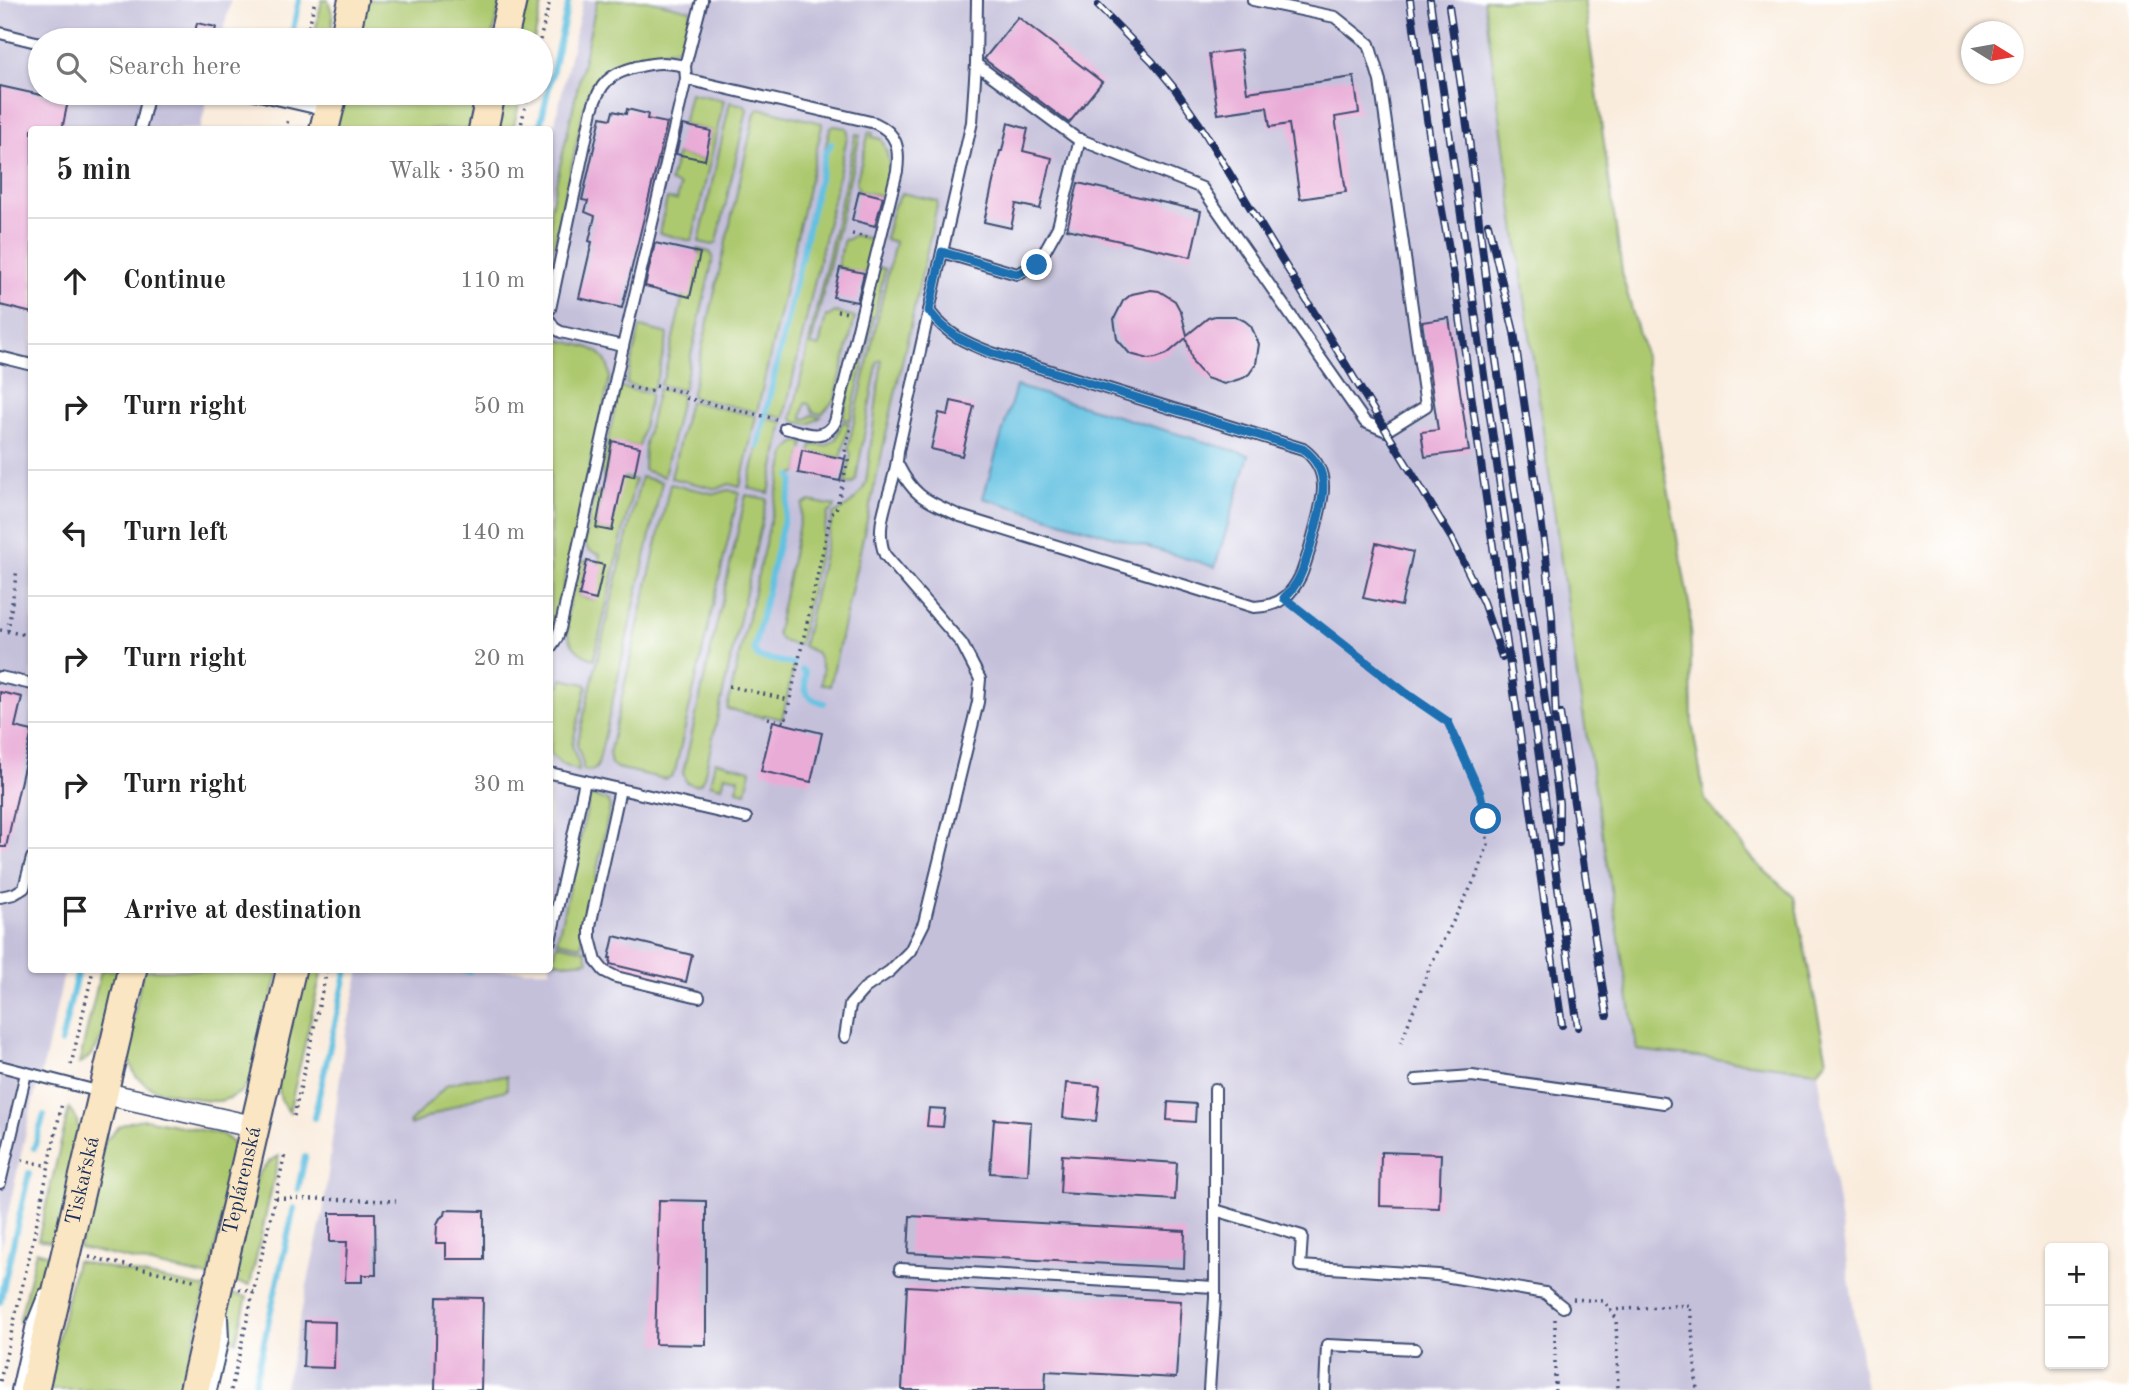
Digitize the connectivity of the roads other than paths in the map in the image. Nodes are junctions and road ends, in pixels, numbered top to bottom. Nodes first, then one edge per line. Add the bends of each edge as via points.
1 (353, 0) edge
2 (512, 0) edge
3 (702, 0) edge
4 (976, 0) edge
5 (1253, 0) edge
6 (347, 28) edge
7 (506, 28) edge
8 (0, 33) edge
9 (28, 40) edge
10 (976, 64) junction
11 (685, 66) junction
12 (686, 79) junction
13 (146, 105) edge
14 (302, 105) edge
15 (488, 105) edge
16 (328, 111) edge
17 (141, 126) edge
18 (484, 126) edge
19 (1080, 139) junction
20 (942, 252) junction
21 (553, 295) edge
22 (929, 311) junction
23 (553, 326) edge
24 (623, 346) junction
25 (0, 357) edge
26 (28, 364) edge
27 (786, 425) road end
28 (898, 465) junction
29 (553, 644) edge
30 (0, 677) edge
31 (28, 683) edge
32 (553, 774) edge
33 (585, 781) junction
34 (620, 789) junction
35 (746, 818) dead end
36 (28, 873) edge
37 (0, 897) edge
38 (553, 927) edge
39 (131, 973) edge
40 (290, 973) edge
41 (699, 997) dead end
42 (845, 1037) dead end
43 (0, 1066) edge
44 (26, 1073) junction
45 (1416, 1080) dead end
46 (1215, 1090) dead end
47 (103, 1093) junction
48 (1664, 1103) dead end
49 (255, 1127) junction
50 (5, 1138) edge
51 (0, 1183) edge
52 (1215, 1210) junction
53 (73, 1223) junction
54 (900, 1269) dead end
55 (214, 1277) junction
56 (1214, 1287) junction
57 (1563, 1307) road end
58 (1415, 1349) dead end
59 (17, 1390) edge
60 (34, 1390) edge
61 (194, 1390) edge
62 (211, 1390) edge
63 (1209, 1390) edge
64 (1325, 1390) edge

1 - 6 street
2 - 7 street
3 - 11 lane
4 - 10 lane
5 - 19 lane via 1335,17 1369,44 1380,81 1426,406 1386,431 1365,422 1202,188
8 - 9 lane
10 - 19 lane
10 - 20 lane via 972,122
11 - 12 lane
11 - 21 lane via 660,61 620,71 601,87 592,110
12 - 24 lane
12 - 27 lane via 875,124 885,128 898,148 835,422 820,435
13 - 17 lane
14 - 16 lane
15 - 18 street
19 - 20 lane via 1058,227 1037,265 1017,274
20 - 22 lane
22 - 28 lane
22 - 28 lane via 952,336 992,353 1303,449 1320,470 1322,499 1293,589 1270,605 1254,607 960,516 923,499 908,485
23 - 24 lane
24 - 29 lane
25 - 26 lane
28 - 42 lane via 880,542 886,555 962,643 980,679 978,702 924,923 910,951 850,1005
30 - 31 lane
32 - 33 lane
33 - 34 lane
33 - 38 lane
34 - 35 lane
34 - 41 lane via 590,926 592,951 604,971 616,977
36 - 37 lane via 24,888
39 - 47 street, Tiskařská
40 - 49 street, Teplárenská
43 - 44 lane
44 - 47 lane
44 - 50 lane
45 - 48 lane via 1472,1076
46 - 52 lane
47 - 49 street
47 - 53 street, Tiskařská
49 - 55 street, Teplárenská
50 - 51 lane
52 - 56 lane
52 - 57 lane via 1302,1236 1300,1266 1438,1275 1545,1293
53 - 59 lane via 32,1324
53 - 60 street, Tiskařská
54 - 56 lane
55 - 61 street, Teplárenská
55 - 62 lane via 223,1339
56 - 63 lane
58 - 64 lane via 1327,1345

